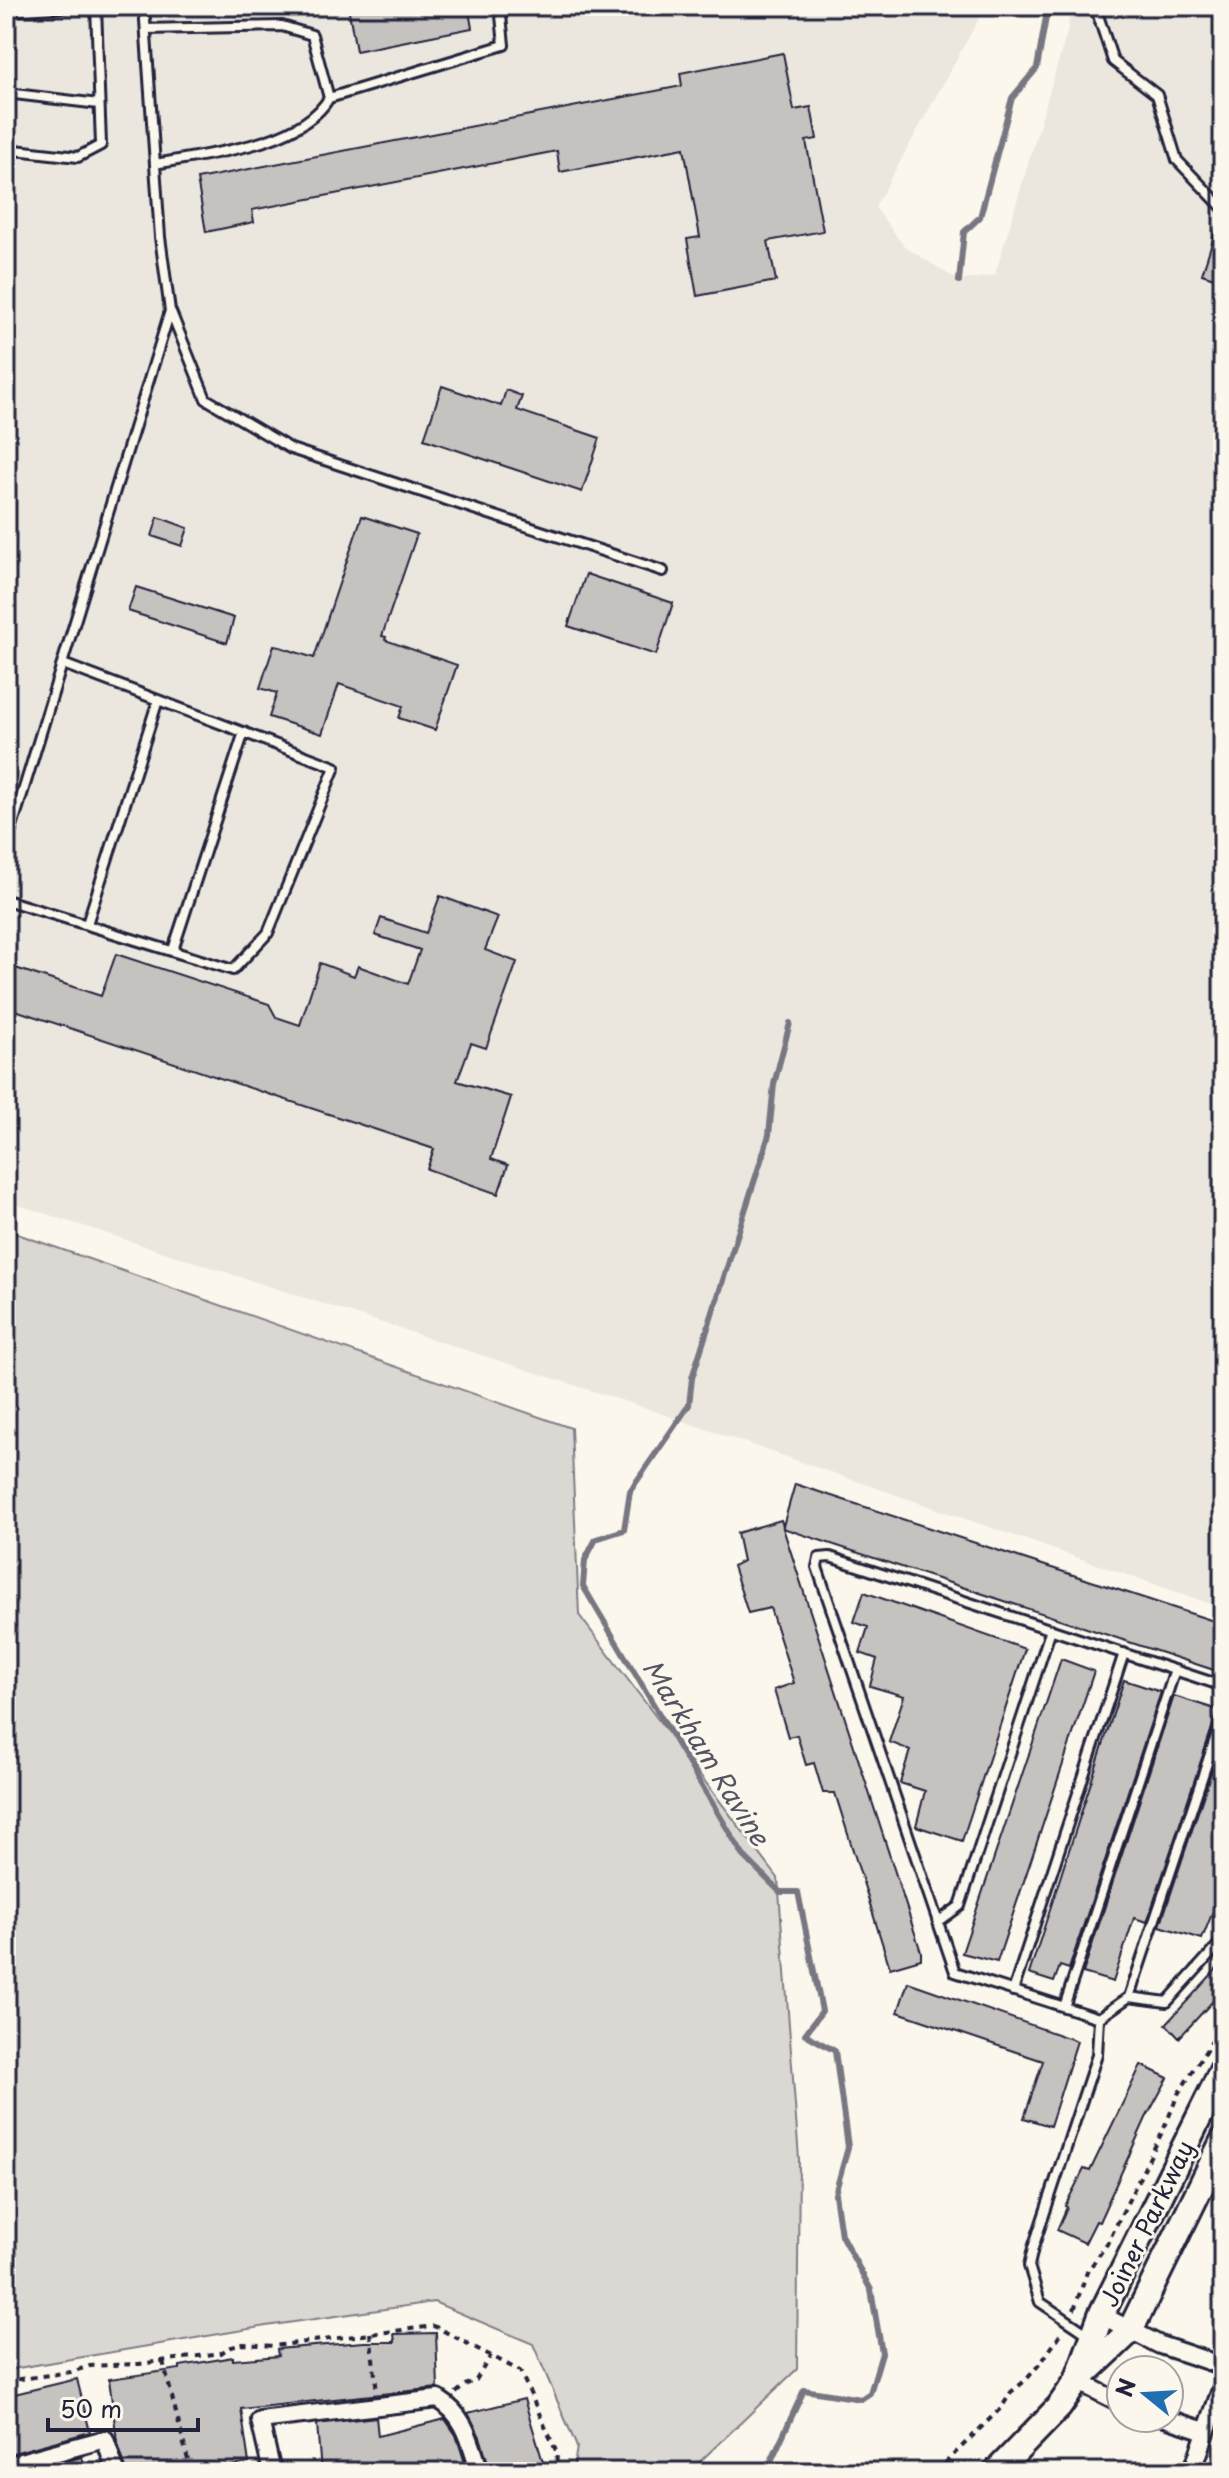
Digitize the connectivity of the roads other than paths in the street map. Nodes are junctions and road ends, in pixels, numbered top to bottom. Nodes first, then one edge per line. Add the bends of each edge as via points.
1 (86, 6) edge
2 (96, 6) edge
3 (144, 6) edge
4 (500, 6) edge
5 (1095, 6) edge
6 (6, 11) edge
7 (146, 29) junction
8 (6, 93) edge
9 (329, 98) junction
10 (99, 104) junction
11 (6, 149) edge
12 (155, 164) junction
13 (1223, 208) edge
14 (170, 311) junction
15 (663, 571) dead end
16 (63, 664) junction
17 (158, 700) junction
18 (244, 732) junction
19 (6, 847) edge
20 (6, 900) edge
21 (87, 924) junction
22 (173, 950) junction
23 (1051, 1629) junction
24 (1124, 1653) junction
25 (1175, 1670) junction
26 (1223, 1686) edge
27 (1223, 1715) edge
28 (938, 1922) junction
29 (1223, 1940) edge
30 (1013, 1991) junction
31 (1129, 1997) junction
32 (1064, 2007) junction
33 (1099, 2018) junction
34 (1223, 2069) edge
35 (1223, 2141) edge
36 (1097, 2326) junction
37 (1130, 2331) junction
38 (1223, 2366) edge
39 (1077, 2381) junction
40 (1223, 2384) edge
41 (1105, 2395) edge
42 (1185, 2424) edge
43 (1205, 2431) junction
44 (6, 2466) edge
45 (116, 2472) edge
46 (272, 2472) edge
47 (480, 2472) edge
48 (996, 2472) edge
49 (1192, 2472) edge

1 - 6 lane
2 - 10 lane
3 - 7 lane
4 - 9 lane via 504,45
5 - 13 lane via 1113,61 1157,95 1177,160
7 - 9 lane via 282,26 312,35
7 - 12 lane
8 - 10 lane
9 - 12 lane via 321,112 297,127 255,144
10 - 11 lane via 101,145 78,157
12 - 14 lane
14 - 15 lane via 206,399 291,449
14 - 16 lane
16 - 17 lane
16 - 19 lane
17 - 18 lane
17 - 21 lane
18 - 22 lane
18 - 22 lane via 335,767 268,933 233,970
20 - 21 lane
21 - 22 lane
23 - 24 lane
23 - 28 lane via 960,1906
23 - 28 lane via 830,1557 819,1558 817,1567
24 - 25 lane
24 - 30 lane
25 - 26 lane
25 - 32 lane
27 - 31 lane
28 - 30 lane via 955,1972
29 - 31 lane via 1167,2002
30 - 32 lane
31 - 33 lane
32 - 33 lane
33 - 36 lane via 1097,2055 1029,2266 1040,2302 1067,2322
34 - 36 street, Joiner Parkway
35 - 37 street, Joiner Parkway
36 - 37 street
36 - 39 street, Joiner Parkway
37 - 38 street
37 - 39 street, Joiner Parkway
39 - 41 street
39 - 48 street, Joiner Parkway
40 - 43 street
42 - 43 street
43 - 49 street
44 - 45 street via 105,2439
46 - 47 street via 260,2420 438,2399 465,2424

